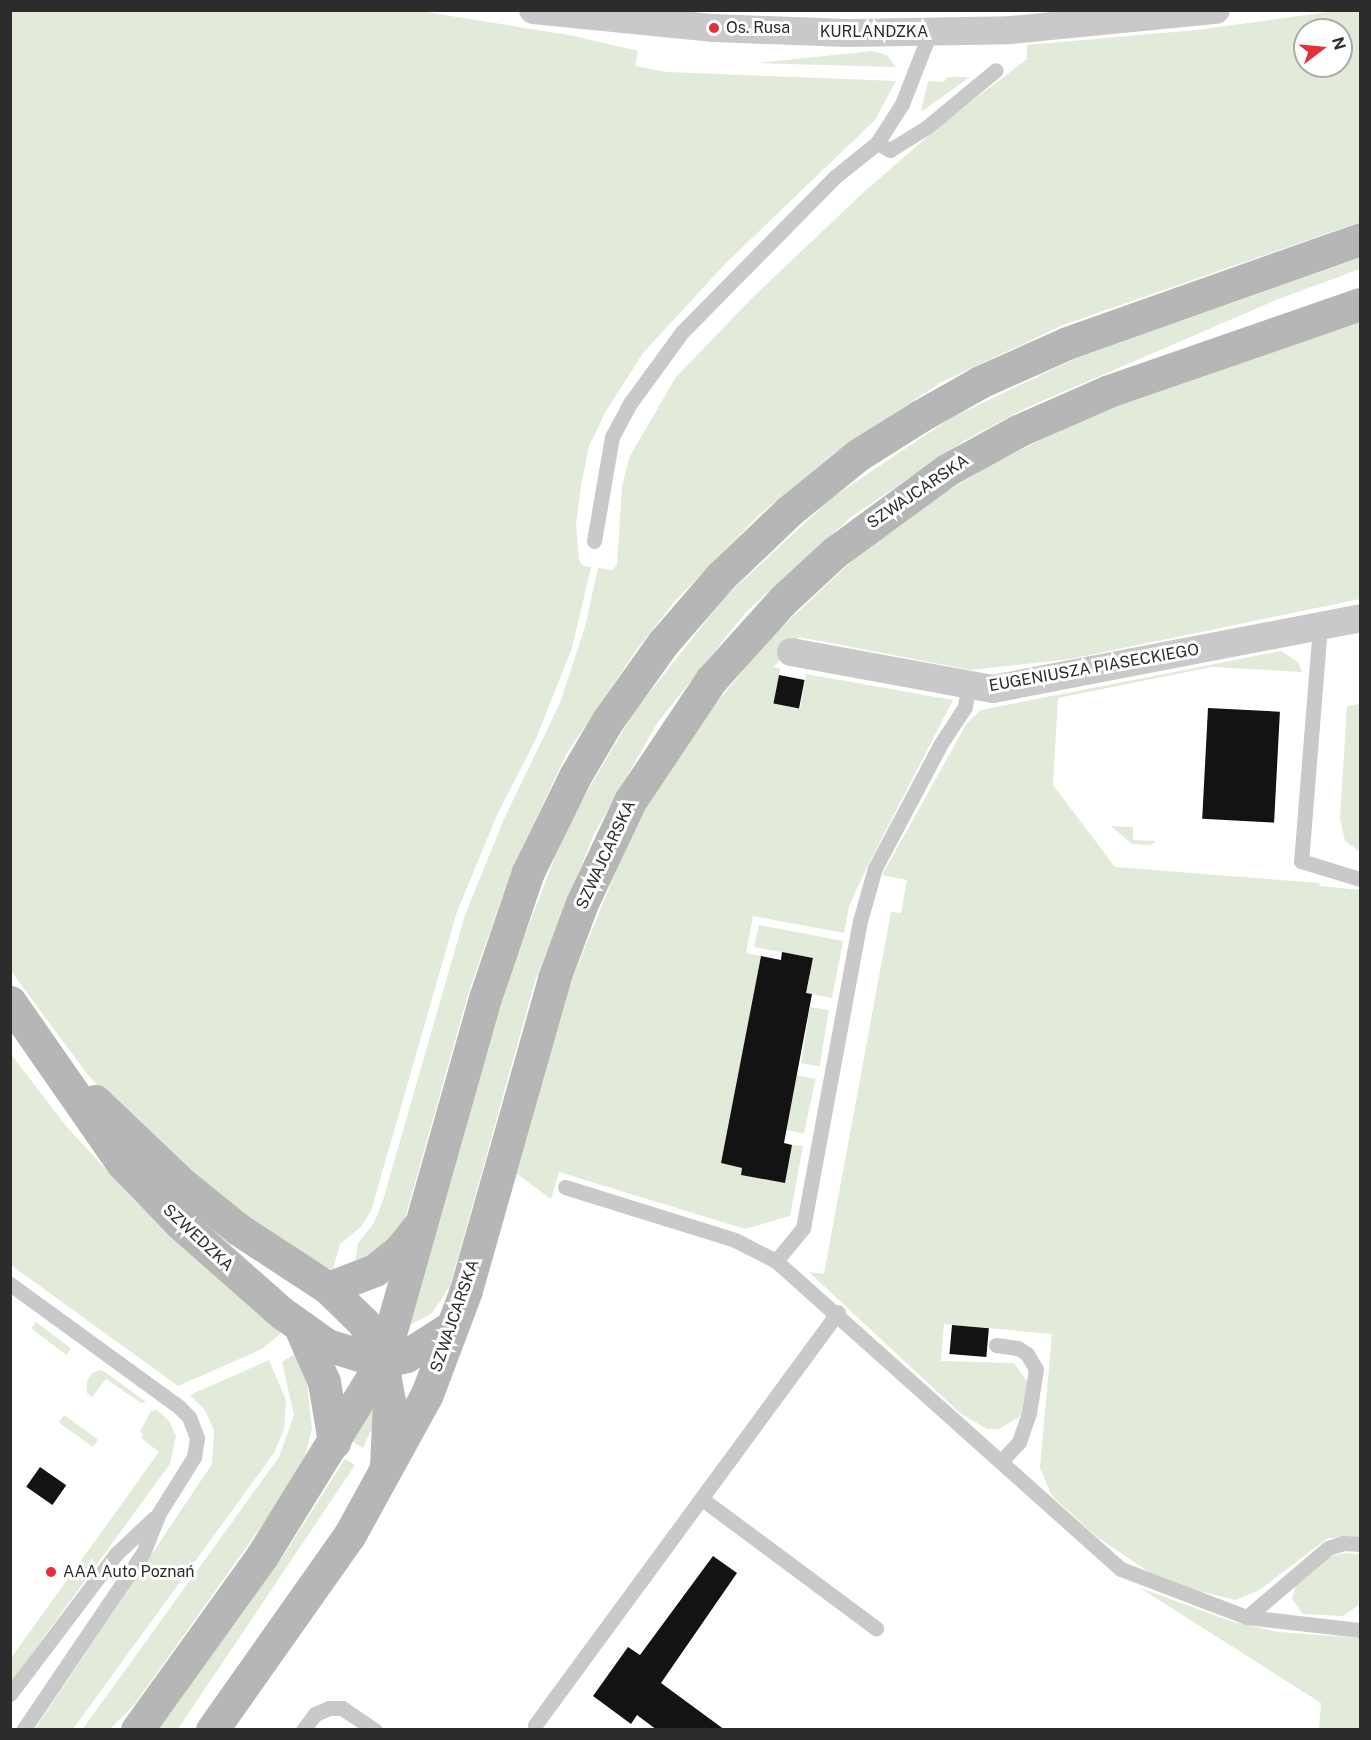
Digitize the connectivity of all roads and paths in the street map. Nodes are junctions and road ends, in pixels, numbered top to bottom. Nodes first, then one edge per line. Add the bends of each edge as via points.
1 (533, 10) edge
2 (1216, 10) edge
3 (929, 21) edge
4 (996, 70) dead end
5 (877, 143) junction
6 (1360, 239) edge
7 (1360, 304) edge
8 (594, 541) dead end
9 (1360, 618) edge
10 (1320, 626) junction
11 (791, 652) dead end
12 (969, 686) junction
13 (1360, 879) edge
14 (10, 1002) edge
15 (58, 1065) junction
16 (565, 1187) dead end
17 (424, 1218) junction
18 (776, 1261) junction
19 (10, 1284) edge
20 (328, 1288) junction
21 (838, 1312) junction
22 (298, 1324) junction
23 (448, 1329) junction
24 (996, 1345) dead end
25 (382, 1362) junction
26 (334, 1442) junction
27 (1002, 1460) junction
28 (386, 1474) junction
29 (702, 1499) junction
30 (159, 1514) junction
31 (1360, 1544) edge
32 (1247, 1617) junction
33 (876, 1629) dead end
34 (1360, 1630) edge
35 (10, 1694) edge
36 (535, 1725) dead end
37 (23, 1730) edge
38 (137, 1730) edge
39 (212, 1730) edge
40 (303, 1730) edge
41 (375, 1730) edge

1 - 3 street, KURLANDZKA via 714,28
2 - 3 street, KURLANDZKA via 1011,30
3 - 5 lane via 902,104
4 - 5 lane via 927,128 890,150
5 - 8 lane via 836,176 682,332 631,402 612,437
6 - 17 street via 1106,327 980,382 858,455 789,511 731,566 649,661 608,720 551,821 520,893 485,998
7 - 23 street, SZWAJCARSKA via 1108,391 981,450 895,505 835,552 731,655 691,706 644,778 582,903 554,978 466,1290
9 - 10 street, EUGENIUSZA PIASECKIEGO
10 - 12 street, EUGENIUSZA PIASECKIEGO via 993,689
10 - 13 lane via 1301,861 1318,863 1345,877
11 - 12 street, EUGENIUSZA PIASECKIEGO
12 - 18 lane via 965,707 940,744 875,868 860,921 803,1228
14 - 15 street, SZWEDZKA
15 - 20 street, SZWEDZKA via 221,1216
15 - 22 street, SZWEDZKA via 122,1163 181,1224
16 - 18 lane via 735,1240
17 - 20 street via 400,1250 375,1270
17 - 25 street
18 - 21 lane
19 - 30 lane via 170,1399 189,1418 196,1438 194,1457
20 - 25 street, SZWEDZKA via 364,1323
21 - 27 lane
21 - 29 lane
22 - 25 street, SZWEDZKA via 336,1349
22 - 26 street via 324,1382
23 - 25 street via 417,1351
23 - 28 street, SZWAJCARSKA via 427,1394
24 - 27 lane via 1018,1348 1036,1369 1029,1413 1019,1442
25 - 26 street
25 - 28 street, SZWEDZKA via 389,1401
26 - 38 street via 262,1557
27 - 32 lane via 1121,1569
28 - 39 street, SZWAJCARSKA via 350,1536
29 - 33 lane
29 - 36 lane
30 - 35 lane via 115,1555
30 - 37 lane via 143,1553
31 - 32 lane via 1343,1543 1317,1555
32 - 34 lane
40 - 41 lane via 315,1714 329,1708 342,1708

